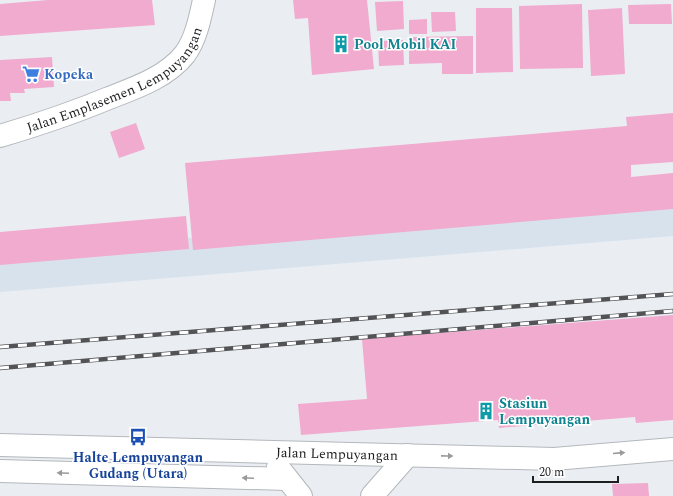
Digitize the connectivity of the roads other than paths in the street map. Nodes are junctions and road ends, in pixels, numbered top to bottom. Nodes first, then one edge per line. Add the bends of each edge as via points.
1 (204, 0) edge
2 (0, 136) edge
3 (0, 445) edge
4 (673, 449) edge
5 (266, 453) junction
6 (408, 455) junction
7 (0, 471) edge
8 (288, 479) junction
9 (301, 496) edge
10 (372, 496) edge

1 - 2 street, Jalan Emplasemen Lempuyangan via 198,26 185,54 161,75 85,108
3 - 5 street, Jalan Lempuyangan
6 -> 4 street, Jalan Lempuyangan via 554,459
5 - 6 street, Jalan Lempuyangan
5 - 8 street
6 - 10 street
8 -> 7 street, Jalan Lempuyangan
8 - 9 street

